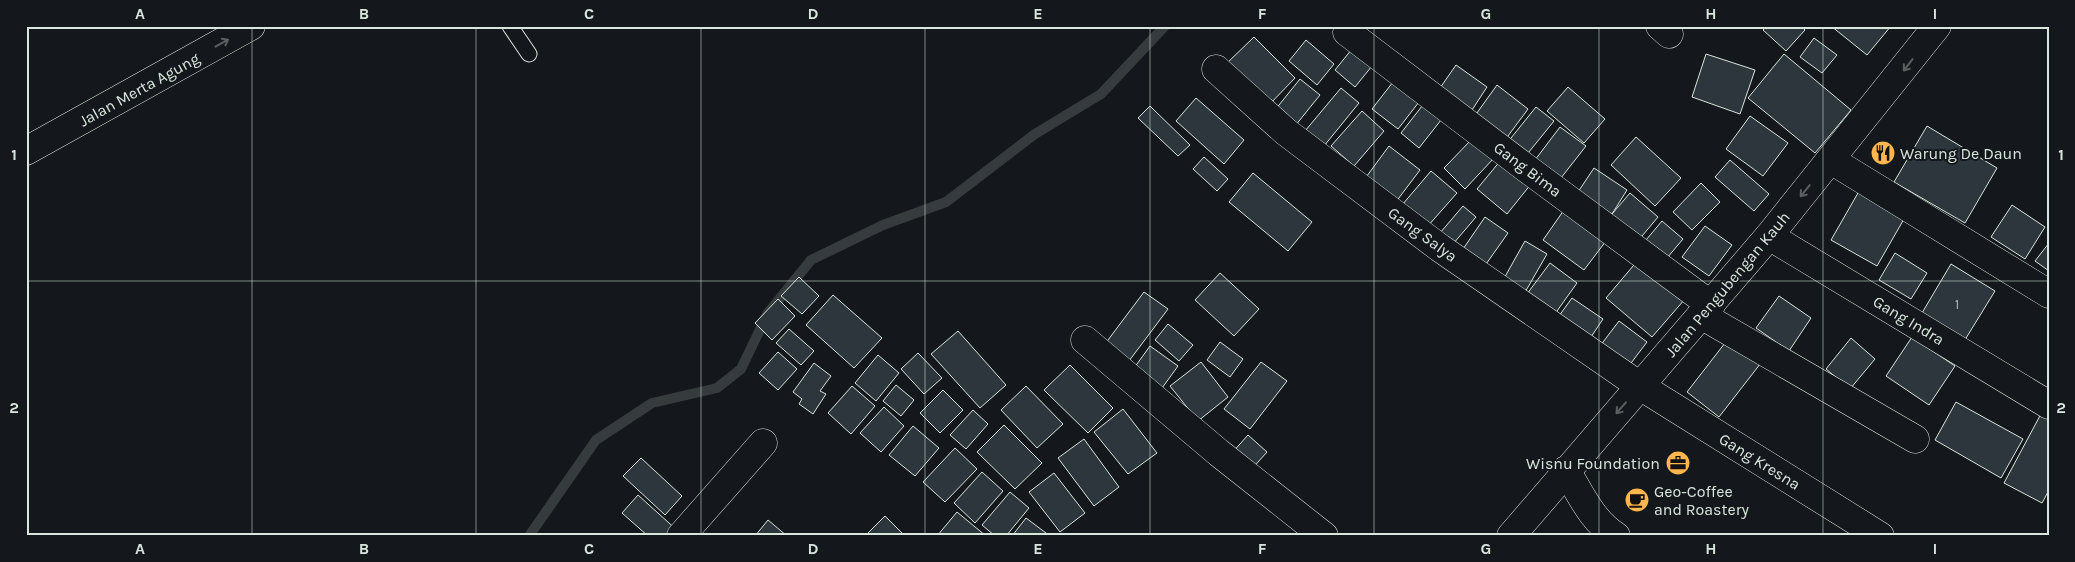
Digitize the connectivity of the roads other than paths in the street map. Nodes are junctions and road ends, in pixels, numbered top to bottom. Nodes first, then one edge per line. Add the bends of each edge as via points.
1 (251, 26) edge
2 (510, 26) edge
3 (1936, 27) edge
4 (1347, 32) dead end
5 (529, 54) dead end
6 (1216, 69) dead end
7 (26, 151) edge
8 (1831, 160) junction
9 (1769, 236) junction
10 (2049, 294) edge
11 (1706, 310) junction
12 (1085, 340) dead end
13 (1640, 386) junction
14 (2049, 405) edge
15 (1915, 439) dead end
16 (763, 443) dead end
17 (1566, 470) junction
18 (681, 536) edge
19 (1324, 536) edge
20 (1510, 536) edge
21 (1616, 536) edge
22 (1880, 536) edge

7 -> 1 street, Jalan Merta Agung
2 - 5 lane
3 -> 8 street, Jalan Pengubengan Kauh
4 - 11 street, Gang Bima
6 - 13 street, Gang Salya via 1286,132 1432,242
8 -> 9 street, Jalan Pengubengan Kauh
8 - 10 street
9 - 11 street, Jalan Pengubengan Kauh
9 - 14 street, Gang Indra
11 - 13 street, Jalan Pengubengan Kauh
11 - 15 street
12 - 19 street
13 -> 17 street, Jalan Pengubengan Kauh
13 - 22 street, Gang Kresna
16 - 18 street
17 - 20 street, Jalan Pengubengan Kauh
17 - 21 street via 1589,509

